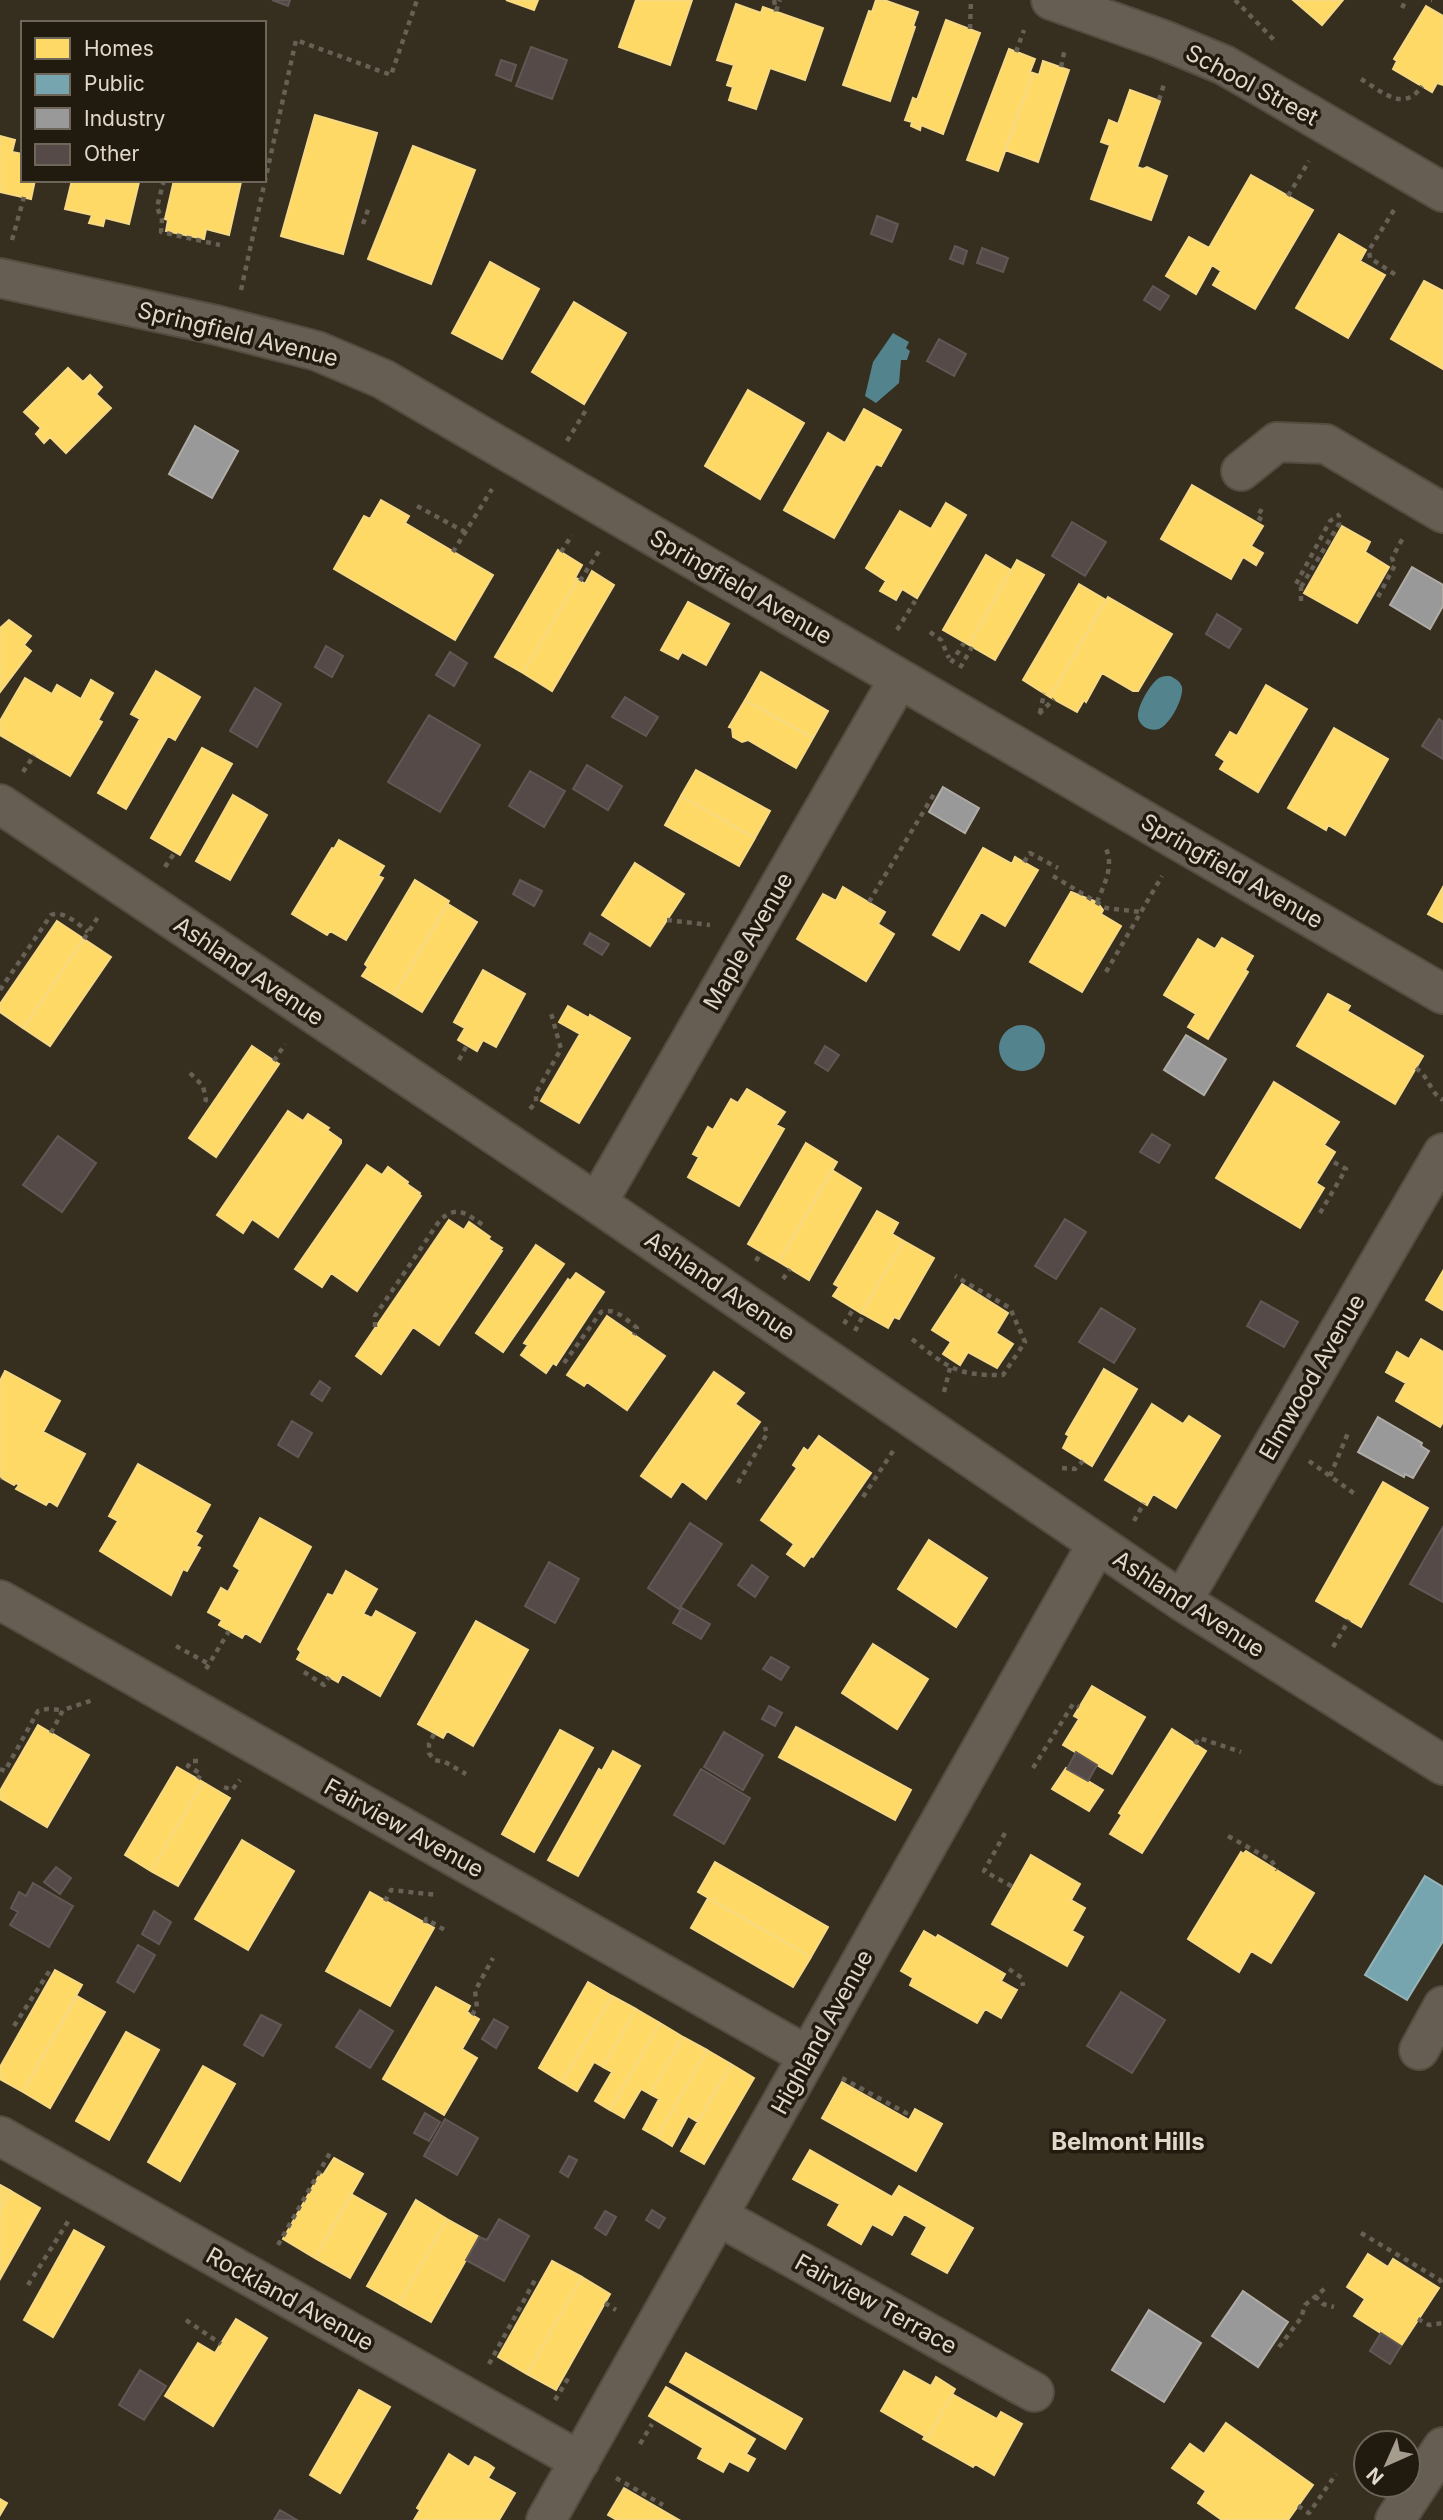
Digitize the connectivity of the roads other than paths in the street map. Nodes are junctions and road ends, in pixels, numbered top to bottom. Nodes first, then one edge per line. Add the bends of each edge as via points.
1 (1051, 0) edge
2 (1429, 184) edge
3 (0, 278) edge
4 (1241, 471) dead end
5 (1433, 507) edge
6 (899, 679) junction
7 (0, 804) edge
8 (1443, 994) edge
9 (1443, 1153) edge
10 (597, 1203) junction
11 (1097, 1544) junction
12 (0, 1600) edge
13 (1182, 1601) junction
14 (1443, 1765) edge
15 (1443, 2006) edge
16 (1419, 2050) dead end
17 (820, 2064) junction
18 (0, 2136) edge
19 (718, 2216) junction
20 (1034, 2392) dead end
21 (1443, 2446) edge
22 (593, 2466) junction
23 (546, 2520) edge
24 (1395, 2520) edge

1 - 2 street, School Street via 1224,65
3 - 6 street, Springfield Avenue via 317,351 383,379
4 - 5 street via 1277,442 1326,444
6 - 8 street, Springfield Avenue
6 - 10 street, Maple Avenue
7 - 10 street, Ashland Avenue
9 - 13 street, Elmwood Avenue
10 - 11 street, Ashland Avenue
11 - 13 street, Ashland Avenue
11 - 17 street, Highland Avenue
12 - 17 street, Fairview Avenue
13 - 14 street, Ashland Avenue
15 - 16 street
17 - 19 street, Highland Avenue
18 - 22 street, Rockland Avenue
19 - 20 street, Fairview Terrace
19 - 22 street, Highland Avenue
21 - 24 street
22 - 23 street, Highland Avenue

